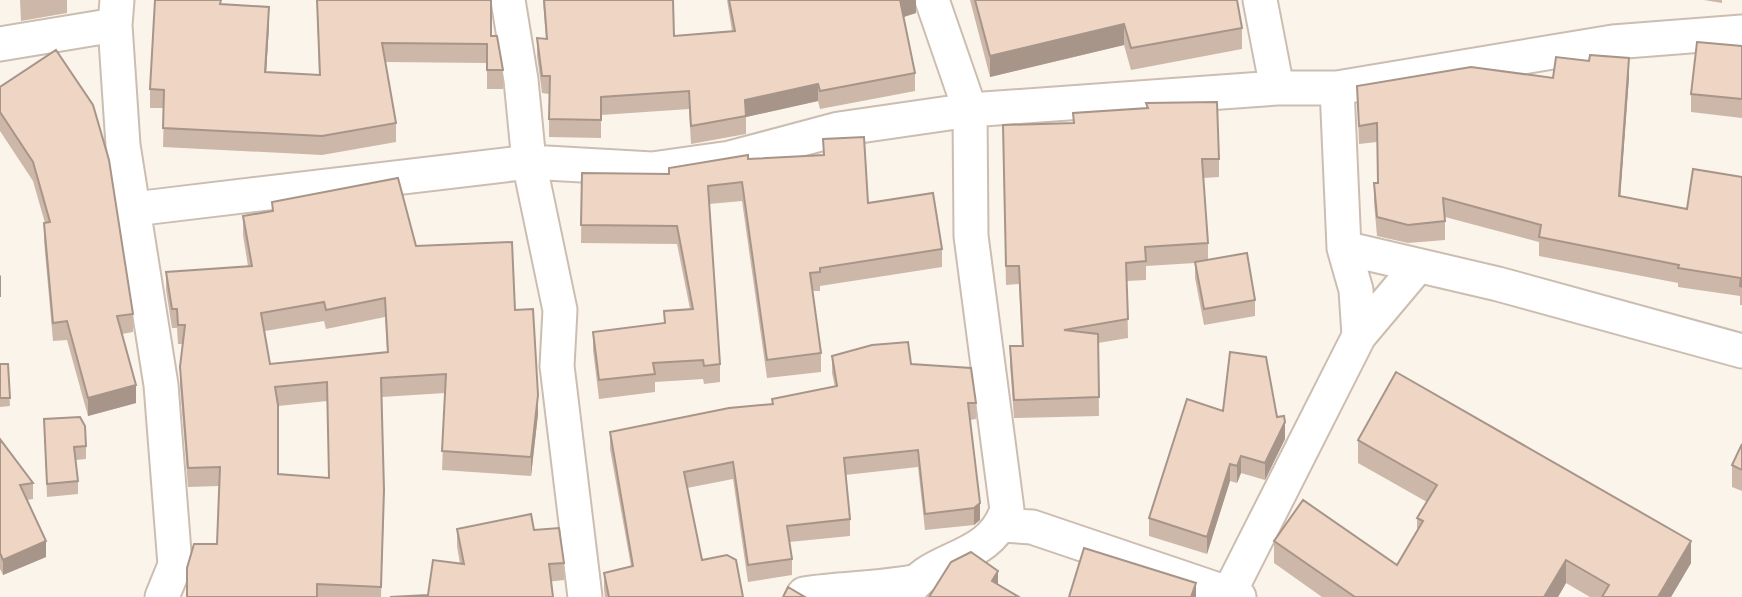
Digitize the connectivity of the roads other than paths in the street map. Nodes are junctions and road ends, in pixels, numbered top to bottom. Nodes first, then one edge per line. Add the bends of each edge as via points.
1 (508, 0) edge
2 (932, 0) edge
3 (1260, 0) edge
4 (116, 13) edge
5 (1742, 32) edge
6 (0, 44) edge
7 (1278, 88) junction
8 (1337, 88) junction
9 (970, 110) junction
10 (529, 162) junction
11 (134, 209) junction
12 (1344, 248) junction
13 (1416, 267) junction
14 (1359, 335) junction
15 (1742, 351) edge
16 (1002, 525) junction
17 (909, 589) edge
18 (804, 594) edge
19 (1231, 596) edge
20 (162, 597) edge
21 (585, 597) edge

1 - 10 street
2 - 9 street
3 - 7 street
4 - 6 street
4 - 11 street via 123,145
5 - 8 street via 1613,42
7 - 8 street
7 - 9 street
8 - 12 street
9 - 10 street via 839,128 730,158 652,169
9 - 16 street via 971,236 1007,510
10 - 11 street
10 - 21 street via 560,310 557,366
11 - 20 street via 161,385 175,565
12 - 13 street
12 - 14 street via 1356,290
13 - 14 street
13 - 15 street via 1498,284
14 - 19 street
16 - 17 street via 993,538
16 - 19 street via 1032,527
17 - 18 street via 844,588

